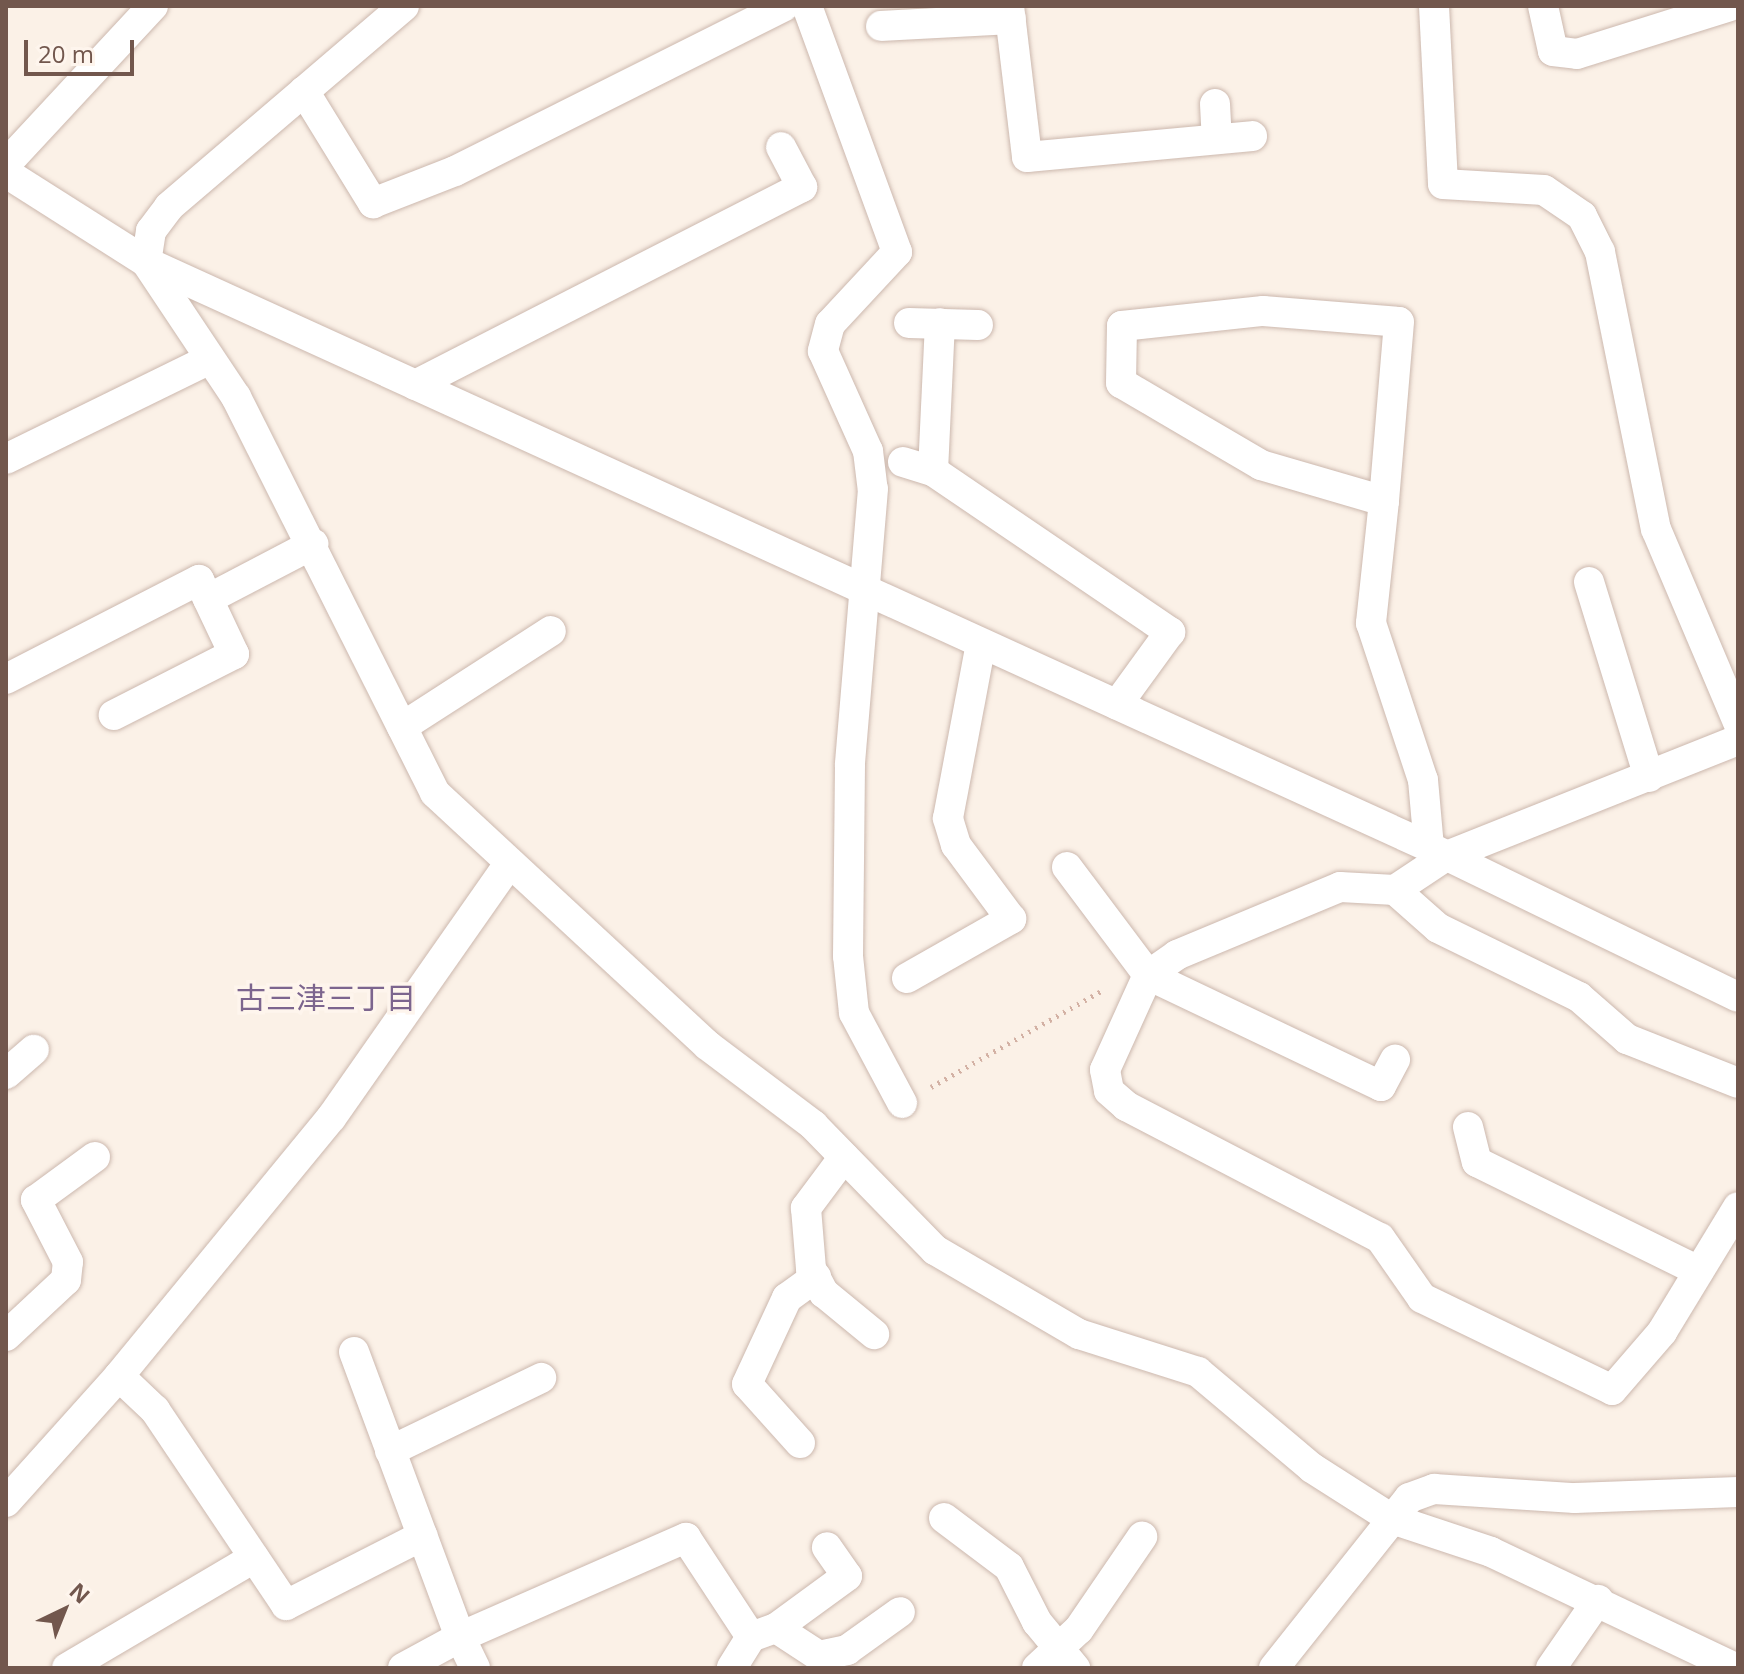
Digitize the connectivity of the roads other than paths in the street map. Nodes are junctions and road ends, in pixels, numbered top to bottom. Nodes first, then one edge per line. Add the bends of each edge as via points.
1 (153, 6) edge
2 (404, 6) edge
3 (784, 6) edge
4 (807, 6) edge
5 (1434, 6) edge
6 (1543, 6) edge
7 (1730, 6) edge
8 (1010, 12) edge
9 (881, 26) dead end
10 (304, 91) junction
11 (1215, 104) dead end
12 (1252, 136) dead end
13 (1217, 138) junction
14 (781, 147) dead end
15 (8, 176) edge
16 (146, 262) junction
17 (909, 323) dead end
18 (940, 323) junction
19 (978, 325) dead end
20 (210, 359) junction
21 (415, 385) junction
22 (6, 459) edge
23 (903, 462) dead end
24 (933, 471) junction
25 (1384, 501) junction
26 (313, 544) junction
27 (1589, 582) dead end
28 (861, 588) junction
29 (208, 599) junction
30 (551, 631) dead end
31 (981, 644) junction
32 (6, 679) edge
33 (1117, 705) junction
34 (114, 715) dead end
35 (1738, 722) edge
36 (402, 727) junction
37 (1738, 740) edge
38 (1649, 777) junction
39 (1438, 852) junction
40 (508, 865) junction
41 (1067, 867) dead end
42 (1395, 890) junction
43 (1148, 975) junction
44 (907, 978) dead end
45 (1738, 997) edge
46 (34, 1050) dead end
47 (1395, 1060) dead end
48 (6, 1074) edge
49 (1738, 1083) edge
50 (902, 1103) road end
51 (1468, 1127) dead end
52 (95, 1157) dead end
53 (844, 1157) junction
54 (1738, 1207) edge
55 (1699, 1271) junction
56 (816, 1277) junction
57 (874, 1334) dead end
58 (6, 1336) edge
59 (354, 1352) dead end
60 (119, 1376) junction
61 (541, 1378) dead end
62 (800, 1443) dead end
63 (390, 1451) junction
64 (1738, 1492) edge
65 (6, 1502) edge
66 (944, 1518) dead end
67 (1392, 1519) junction
68 (422, 1536) junction
69 (1142, 1537) dead end
70 (827, 1547) dead end
71 (254, 1558) junction
72 (1598, 1600) junction
73 (900, 1612) dead end
74 (764, 1632) junction
75 (460, 1637) junction
76 (1058, 1662) edge
77 (67, 1668) edge
78 (403, 1668) edge
79 (475, 1668) edge
80 (732, 1668) edge
81 (1274, 1668) edge
82 (1551, 1668) edge
83 (1735, 1668) edge

1 - 15 street
2 - 10 street
3 - 10 street via 455,171 373,203
4 - 28 street via 897,252 830,324 823,351 868,451 873,489
5 - 35 street via 1443,184 1544,190 1582,216 1613,310 1656,529
6 - 7 street via 1553,51 1577,54
8 - 9 street
8 - 13 street via 1027,157
10 - 16 street via 169,207 151,231
11 - 13 street
12 - 13 street
14 - 21 street via 802,187
15 - 16 street
16 - 20 street
16 - 21 street
17 - 18 street
18 - 19 street
18 - 24 street
20 - 22 street
20 - 26 street
21 - 28 street
23 - 24 street
24 - 33 street via 1170,632
25 - 25 street via 1399,322 1263,311 1122,326 1121,383 1261,465
25 - 39 street via 1371,623 1423,780
26 - 29 street
26 - 36 street
27 - 38 street
28 - 31 street
28 - 50 street via 848,956 854,1013
29 - 32 street via 199,580
29 - 34 street via 234,654
30 - 36 street
31 - 33 street
31 - 44 street via 948,818 956,845 1011,919
33 - 39 street
36 - 40 street via 435,793
37 - 38 street
38 - 39 street
39 - 42 street
39 - 45 street
40 - 53 street
40 - 60 street via 340,1106
41 - 43 street
42 - 43 street via 1340,887 1177,955
42 - 49 street via 1438,928 1579,997 1627,1039
43 - 47 street via 1381,1086
43 - 55 street via 1105,1070 1109,1091 1380,1238 1422,1298 1612,1390 1662,1332
46 - 48 street
51 - 55 street via 1477,1162
52 - 58 street via 36,1200 68,1262 66,1280
53 - 56 street via 806,1208
53 - 67 street via 935,1250 1079,1334 1198,1372 1312,1468
54 - 55 street
56 - 57 street via 824,1293
56 - 62 street via 787,1298 747,1384
59 - 63 street
60 - 65 street
60 - 71 street via 155,1410
61 - 63 street
63 - 68 street
64 - 67 street via 1575,1498 1434,1489 1409,1498
66 - 76 street via 1009,1567
67 - 72 street
67 - 81 street
68 - 71 street via 286,1605
68 - 75 street
69 - 76 street
70 - 74 street via 847,1576
71 - 77 street
72 - 82 street
72 - 83 street
73 - 74 street via 847,1650 819,1656
74 - 75 street via 686,1538
74 - 80 street
75 - 78 street
75 - 79 street

